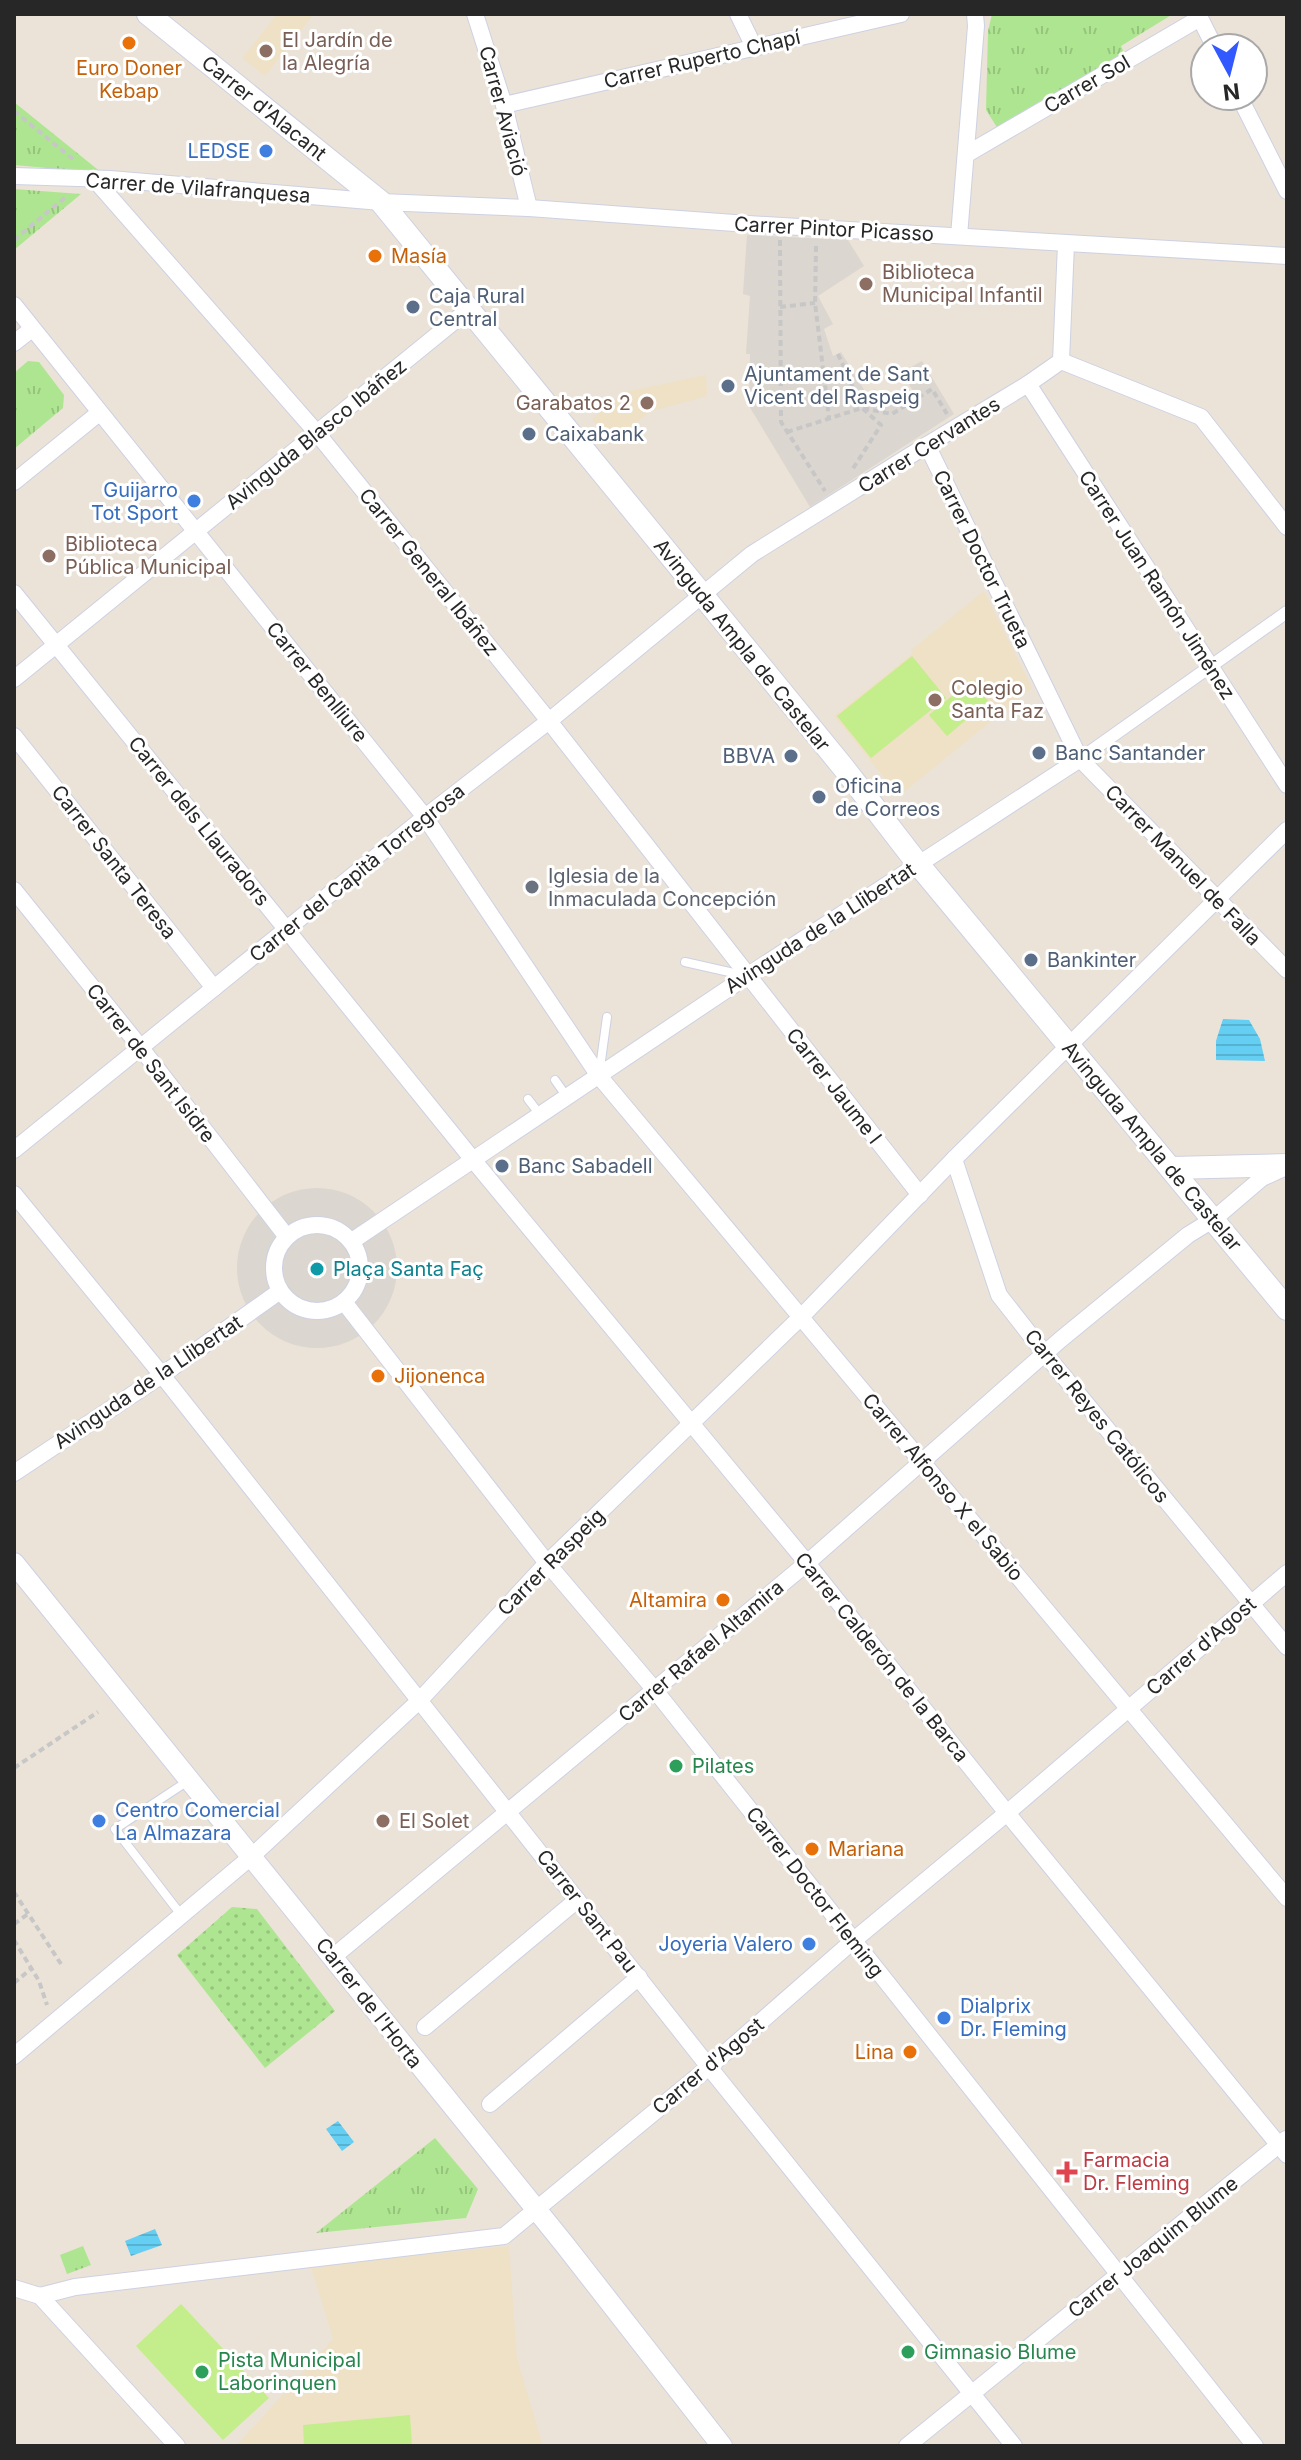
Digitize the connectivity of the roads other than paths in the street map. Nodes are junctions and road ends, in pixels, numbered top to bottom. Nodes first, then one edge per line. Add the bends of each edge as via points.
1 (148, 14) edge
2 (475, 14) edge
3 (738, 14) edge
4 (901, 14) edge
5 (1201, 15) edge
6 (976, 20) edge
7 (754, 47) junction
8 (504, 105) junction
9 (1247, 112) edge
10 (967, 154) junction
11 (14, 176) edge
12 (95, 180) junction
13 (1287, 191) edge
14 (381, 202) junction
15 (529, 208) junction
16 (959, 236) junction
17 (1066, 244) junction
18 (1287, 256) edge
19 (14, 305) edge
20 (468, 310) junction
21 (32, 329) junction
22 (14, 343) edge
23 (1061, 361) junction
24 (1028, 384) junction
25 (99, 413) junction
26 (317, 433) junction
27 (927, 445) junction
28 (14, 482) edge
29 (1287, 527) edge
30 (197, 532) junction
31 (14, 593) edge
32 (700, 595) junction
33 (1287, 612) edge
34 (57, 645) junction
35 (1209, 666) junction
36 (14, 679) edge
37 (549, 721) junction
38 (14, 736) edge
39 (1080, 759) junction
40 (1287, 785) edge
41 (425, 817) junction
42 (1287, 830) edge
43 (918, 864) junction
44 (14, 890) edge
45 (1216, 899) junction
46 (287, 929) junction
47 (685, 962) dead end
48 (1287, 970) edge
49 (747, 976) junction
50 (214, 988) junction
51 (607, 1017) dead end
52 (1068, 1045) junction
53 (141, 1048) junction
54 (599, 1076) junction
55 (555, 1080) dead end
56 (568, 1097) junction
57 (528, 1099) dead end
58 (541, 1116) junction
59 (14, 1150) edge
60 (954, 1159) junction
61 (474, 1161) junction
62 (1287, 1166) edge
63 (1171, 1168) junction
64 (14, 1194) edge
65 (920, 1195) junction
66 (1214, 1219) junction
67 (287, 1237) junction
68 (352, 1241) junction
69 (280, 1291) junction
70 (344, 1302) junction
71 (1287, 1309) edge
72 (802, 1316) junction
73 (1046, 1355) junction
74 (162, 1375) junction
75 (692, 1423) junction
76 (922, 1463) junction
77 (14, 1473) edge
78 (14, 1563) edge
79 (547, 1563) junction
80 (807, 1563) junction
81 (1287, 1573) edge
82 (1251, 1604) junction
83 (1287, 1647) edge
84 (654, 1689) junction
85 (419, 1701) junction
86 (1129, 1709) junction
87 (189, 1780) junction
88 (509, 1812) junction
89 (1007, 1813) junction
90 (251, 1857) junction
91 (1287, 1898) edge
92 (577, 1900) junction
93 (182, 1916) junction
94 (854, 1940) junction
95 (333, 1957) junction
96 (639, 1977) junction
97 (425, 2027) dead end
98 (14, 2056) edge
99 (709, 2067) junction
100 (490, 2104) dead end
101 (1284, 2146) edge
102 (536, 2210) junction
103 (1119, 2276) junction
104 (14, 2288) edge
105 (40, 2296) junction
106 (972, 2392) junction
107 (177, 2446) edge
108 (722, 2446) edge
109 (907, 2446) edge
110 (1014, 2446) edge
111 (1255, 2446) edge

1 - 14 main road, Carrer d'Alacant
2 - 8 street, Carrer Aviació
3 - 7 street
4 - 7 street, Carrer Ruperto Chapí
5 - 10 street, Carrer Sol
6 - 10 street
7 - 8 street, Carrer Ruperto Chapí
8 - 15 street, Carrer Aviació
9 - 13 street
10 - 16 street
11 - 12 street, Carrer de Vilafranquesa
12 - 14 street, Carrer de Vilafranquesa
12 - 26 street, Carrer General Ibáñez
14 - 15 street, Carrer Pintor Picasso
14 - 20 main road, Avinguda Ampla de Castelar
15 - 16 street, Carrer Pintor Picasso
16 - 17 street, Carrer Pintor Picasso
17 - 18 street, Carrer Pintor Picasso
17 - 23 street
19 - 21 street, Carrer Benlliure
20 - 26 street, Avinguda Blasco Ibáñez
20 - 32 main road, Avinguda Ampla de Castelar
21 - 22 street
21 - 25 street, Carrer Benlliure
23 - 24 street, Carrer Cervantes
23 - 29 street via 1201,417
24 - 27 street, Carrer Cervantes
24 - 35 street, Carrer Juan Ramón Jiménez
25 - 28 street
25 - 30 street, Carrer Benlliure
26 - 30 street, Avinguda Blasco Ibáñez
26 - 37 street, Carrer General Ibáñez
27 - 32 street, Carrer Cervantes via 752,554
27 - 39 street, Carrer Doctor Trueta
30 - 34 street, Avinguda Blasco Ibáñez
30 - 41 street, Carrer Benlliure
31 - 34 street, Carrer dels Llauradors
32 - 37 street, Carrer del Capità Torregrosa
32 - 43 main road, Avinguda Ampla de Castelar
33 - 35 street, Avinguda de la Llibertat
34 - 36 street, Avinguda Blasco Ibáñez
34 - 46 street, Carrer dels Llauradors
35 - 39 street, Avinguda de la Llibertat
35 - 40 street, Carrer Juan Ramón Jiménez
37 - 41 street, Carrer del Capità Torregrosa
37 - 49 street, Carrer General Ibáñez
38 - 50 street, Carrer Santa Teresa
39 - 43 street, Avinguda de la Llibertat
39 - 45 street, Carrer Manuel de Falla
41 - 46 street, Carrer del Capità Torregrosa
41 - 54 street, Carrer Benlliure
42 - 45 street, Carrer Raspeig
43 - 49 street, Avinguda de la Llibertat
43 - 52 main road, Avinguda Ampla de Castelar
44 - 53 street, Carrer de Sant Isidre
45 - 48 street, Carrer Manuel de Falla
45 - 52 street, Carrer Raspeig
46 - 50 street, Carrer del Capità Torregrosa
46 - 61 street, Carrer dels Llauradors
47 - 49 lane
49 - 54 street, Avinguda de la Llibertat
49 - 65 street, Carrer Jaume I
50 - 53 street, Carrer del Capità Torregrosa
51 - 54 lane
52 - 60 street, Carrer Raspeig
52 - 63 main road, Avinguda Ampla de Castelar
53 - 59 street, Carrer del Capità Torregrosa
53 - 67 street, Carrer de Sant Isidre
54 - 56 street, Avinguda de la Llibertat
54 - 72 street, Carrer Alfonso X el Sabio
55 - 56 lane
56 - 58 street, Avinguda de la Llibertat
57 - 58 lane
58 - 61 street, Avinguda de la Llibertat
60 - 65 street, Carrer Raspeig
60 - 73 street, Carrer Reyes Católicos via 999,1295
61 - 68 street, Avinguda de la Llibertat
61 - 75 street, Carrer Calderón de la Barca
62 - 63 main road
62 - 66 street, Carrer Rafael Altamira via 1262,1178
63 - 66 main road, Avinguda Ampla de Castelar
64 - 74 street, Carrer Sant Pau
65 - 72 street, Carrer Raspeig
66 - 71 main road, Avinguda Ampla de Castelar
66 - 73 street, Carrer Rafael Altamira
67 - 68 street via 302,1227 320,1225
67 - 69 street via 274,1263
68 - 70 street via 361,1267
69 - 70 street via 302,1308 317,1311
69 - 74 street, Avinguda de la Llibertat
70 - 79 street, Carrer Doctor Fleming
72 - 75 street, Carrer Raspeig
72 - 76 street, Carrer Alfonso X el Sabio
73 - 76 street, Carrer Rafael Altamira
73 - 82 street, Carrer Reyes Católicos
74 - 77 street, Avinguda de la Llibertat
74 - 85 street, Carrer Sant Pau
75 - 79 street, Carrer Raspeig
75 - 80 street, Carrer Calderón de la Barca
76 - 80 street, Carrer Rafael Altamira
76 - 86 street, Carrer Alfonso X el Sabio
78 - 87 street, Carrer de l'Horta
79 - 84 street, Carrer Doctor Fleming
79 - 85 street, Carrer Raspeig
80 - 84 street, Carrer Rafael Altamira
80 - 89 street, Carrer Calderón de la Barca
81 - 82 street, Carrer d'Agost
82 - 83 street, Carrer Reyes Católicos
82 - 86 street, Carrer d'Agost
84 - 88 street, Carrer Rafael Altamira
84 - 94 street, Carrer Doctor Fleming
85 - 88 street, Carrer Sant Pau
85 - 90 street, Carrer Raspeig
86 - 89 street, Carrer d'Agost
86 - 91 street, Carrer Alfonso X el Sabio
87 - 90 street, Carrer de l'Horta
87 - 93 lane via 115,1829
88 - 92 street, Carrer Sant Pau
88 - 95 street, Carrer Rafael Altamira
89 - 94 street, Carrer d'Agost
89 - 101 street, Carrer Calderón de la Barca
90 - 93 street, Carrer Raspeig
90 - 95 street, Carrer de l'Horta
92 - 96 street, Carrer Sant Pau
92 - 97 street
93 - 98 street, Carrer Raspeig
94 - 99 street, Carrer d'Agost
94 - 103 street, Carrer Doctor Fleming
95 - 102 street, Carrer de l'Horta
96 - 99 street, Carrer Sant Pau
96 - 100 street
99 - 102 street, Carrer d'Agost
99 - 106 street, Carrer Sant Pau
101 - 103 street, Carrer Joaquim Blume
102 - 105 street, Carrer d'Agost via 504,2236 75,2287
102 - 108 street, Carrer de l'Horta
103 - 106 street, Carrer Joaquim Blume
103 - 111 street, Carrer Doctor Fleming
104 - 105 street
105 - 107 street
106 - 109 street, Carrer Joaquim Blume
106 - 110 street, Carrer Sant Pau

